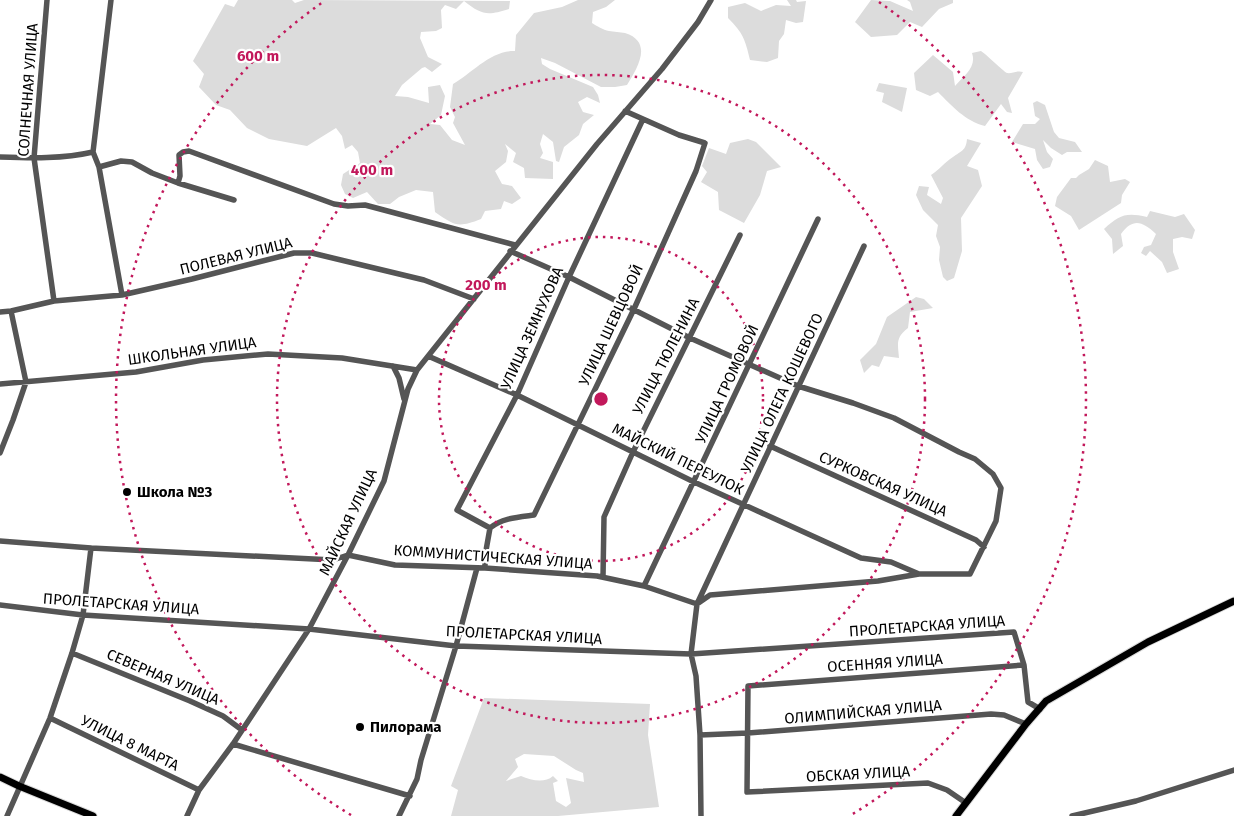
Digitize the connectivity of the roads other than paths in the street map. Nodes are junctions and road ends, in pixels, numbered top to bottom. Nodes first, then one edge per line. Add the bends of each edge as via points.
1 (47, 0) edge
2 (111, 0) edge
3 (711, 0) edge
4 (624, 111) junction
5 (643, 119) junction
6 (93, 152) junction
7 (0, 157) edge
8 (34, 158) junction
9 (99, 166) junction
10 (178, 182) junction
11 (234, 200) dead end
12 (818, 219) dead end
13 (740, 235) dead end
14 (515, 245) junction
15 (864, 246) dead end
16 (510, 251) junction
17 (568, 276) junction
18 (122, 295) junction
19 (474, 299) junction
20 (54, 301) junction
21 (634, 309) junction
22 (11, 311) junction
23 (0, 312) edge
24 (690, 338) junction
25 (428, 356) junction
26 (749, 364) junction
27 (393, 366) junction
28 (417, 370) junction
29 (26, 382) junction
30 (0, 384) edge
31 (798, 386) junction
32 (517, 394) junction
33 (405, 401) junction
34 (578, 425) junction
35 (770, 446) junction
36 (632, 452) junction
37 (0, 453) edge
38 (694, 482) junction
39 (744, 506) junction
40 (490, 528) junction
41 (0, 541) edge
42 (984, 547) junction
43 (91, 548) junction
44 (348, 555) junction
45 (477, 568) junction
46 (485, 568) junction
47 (919, 574) junction
48 (603, 577) junction
49 (644, 586) junction
50 (1234, 601) edge
51 (697, 604) junction
52 (0, 605) edge
53 (83, 615) junction
54 (309, 629) junction
55 (456, 646) junction
56 (72, 653) junction
57 (691, 654) junction
58 (1024, 665) junction
59 (1040, 708) junction
60 (50, 718) junction
61 (1026, 724) junction
62 (242, 730) junction
63 (748, 734) junction
64 (700, 735) junction
65 (233, 744) junction
66 (1234, 770) edge
67 (0, 777) edge
68 (19, 786) junction
69 (199, 790) junction
70 (410, 796) junction
71 (966, 803) junction
72 (7, 816) edge
73 (93, 816) edge
74 (187, 816) edge
75 (399, 816) edge
76 (701, 816) edge
77 (956, 816) edge
78 (1072, 816) edge

1 - 8 street, СОЛНЕЧНАЯ УЛИЦА
2 - 6 street
3 - 4 street, МАЙСКАЯ УЛИЦА via 662,69
4 - 5 street
4 - 14 street, МАЙСКАЯ УЛИЦА
5 - 17 street, УЛИЦА ЗЕМНУХОВА
5 - 21 street, УЛИЦА ШЕВЦОВОЙ via 705,143
6 - 8 street
6 - 9 street
7 - 8 street
8 - 20 street, СОЛНЕЧНАЯ УЛИЦА
9 - 10 street via 121,160 132,162
9 - 18 street
10 - 11 street
10 - 14 street via 179,155 189,152 334,204 365,206
12 - 26 street, УЛИЦА ГРОМОВОЙ
13 - 24 street, УЛИЦА ТЮЛЕНИНА
14 - 16 street, МАЙСКАЯ УЛИЦА
15 - 31 street, УЛИЦА ОЛЕГА КОШЕВОГО
16 - 17 street
16 - 19 street, МАЙСКАЯ УЛИЦА
17 - 21 street
17 - 32 street, УЛИЦА ЗЕМНУХОВА
18 - 19 street, ПОЛЕВАЯ УЛИЦА via 294,253 312,253 424,280
18 - 20 street, ПОЛЕВАЯ УЛИЦА
19 - 25 street, МАЙСКАЯ УЛИЦА
20 - 22 street, ПОЛЕВАЯ УЛИЦА
21 - 24 street
21 - 34 street, УЛИЦА ШЕВЦОВОЙ
22 - 23 street, ПОЛЕВАЯ УЛИЦА
22 - 29 street
24 - 26 street
24 - 36 street, УЛИЦА ТЮЛЕНИНА
25 - 28 street, МАЙСКАЯ УЛИЦА
25 - 32 street, МАЙСКИЙ ПЕРЕУЛОК
26 - 31 street
26 - 38 street, УЛИЦА ГРОМОВОЙ
27 - 28 street, ШКОЛЬНАЯ УЛИЦА
27 - 29 street, ШКОЛЬНАЯ УЛИЦА via 342,358 268,354 203,360 136,372
27 - 33 street
28 - 33 street, МАЙСКАЯ УЛИЦА
29 - 30 street, ШКОЛЬНАЯ УЛИЦА
29 - 37 street
31 - 35 street, УЛИЦА ОЛЕГА КОШЕВОГО
31 - 42 street via 894,418 975,458 993,474 1001,488 996,521
32 - 34 street, МАЙСКИЙ ПЕРЕУЛОК
32 - 40 street, УЛИЦА ЗЕМНУХОВА via 457,510
33 - 44 street, МАЙСКАЯ УЛИЦА via 384,481
34 - 36 street, МАЙСКИЙ ПЕРЕУЛОК
34 - 40 street, УЛИЦА ШЕВЦОВОЙ via 534,515 508,519
35 - 39 street, УЛИЦА ОЛЕГА КОШЕВОГО
35 - 42 street, СУРКОВСКАЯ УЛИЦА via 976,540
36 - 38 street, МАЙСКИЙ ПЕРЕУЛОК
36 - 48 street, УЛИЦА ТЮЛЕНИНА via 604,518
38 - 39 street, МАЙСКИЙ ПЕРЕУЛОК
38 - 49 street, УЛИЦА ГРОМОВОЙ
39 - 47 street, МАЙСКИЙ ПЕРЕУЛОК via 861,558 891,562
39 - 51 street, УЛИЦА ОЛЕГА КОШЕВОГО
40 - 46 street
41 - 43 street, КОММУНИСТИЧЕСКАЯ УЛИЦА
42 - 47 street via 970,574
43 - 44 street, КОММУНИСТИЧЕСКАЯ УЛИЦА via 333,560
43 - 53 street
44 - 45 street, КОММУНИСТИЧЕСКАЯ УЛИЦА via 395,565
44 - 54 street, МАЙСКАЯ УЛИЦА
45 - 46 street, КОММУНИСТИЧЕСКАЯ УЛИЦА
45 - 55 street
46 - 48 street, КОММУНИСТИЧЕСКАЯ УЛИЦА
47 - 51 street via 878,581 710,595
48 - 49 street, КОММУНИСТИЧЕСКАЯ УЛИЦА
49 - 51 street, КОММУНИСТИЧЕСКАЯ УЛИЦА
50 - 59 main road via 1148,642 1046,701
51 - 57 street, УЛИЦА ОЛЕГА КОШЕВОГО
52 - 53 street, ПРОЛЕТАРСКАЯ УЛИЦА
53 - 54 street, ПРОЛЕТАРСКАЯ УЛИЦА
53 - 56 street
54 - 55 street, ПРОЛЕТАРСКАЯ УЛИЦА
54 - 62 street, МАЙСКАЯ УЛИЦА
55 - 57 street, ПРОЛЕТАРСКАЯ УЛИЦА
55 - 70 street
56 - 60 street
56 - 62 street, СЕВЕРНАЯ УЛИЦА via 190,701 223,716
57 - 58 street, ПРОЛЕТАРСКАЯ УЛИЦА via 1014,632
57 - 64 street, УЛИЦА ОЛЕГА КОШЕВОГО via 696,676
58 - 59 street via 1028,702
58 - 63 street, ОСЕННЯЯ УЛИЦА via 748,686
59 - 61 main road
60 - 68 street
60 - 69 street, УЛИЦА 8 МАРТА
61 - 63 street, ОЛИМПИЙСКАЯ УЛИЦА via 1004,715 991,714
61 - 71 main road
62 - 65 street, МАЙСКАЯ УЛИЦА
63 - 64 street, ОЛИМПИЙСКАЯ УЛИЦА
63 - 71 street, ОБСКАЯ УЛИЦА via 747,792 928,784 947,790
64 - 76 street, УЛИЦА ОЛЕГА КОШЕВОГО
65 - 69 street, МАЙСКАЯ УЛИЦА
65 - 70 street
66 - 78 street via 1136,801
67 - 68 main road
68 - 72 street
68 - 73 main road
69 - 74 street, МАЙСКАЯ УЛИЦА
70 - 75 street
71 - 77 main road

